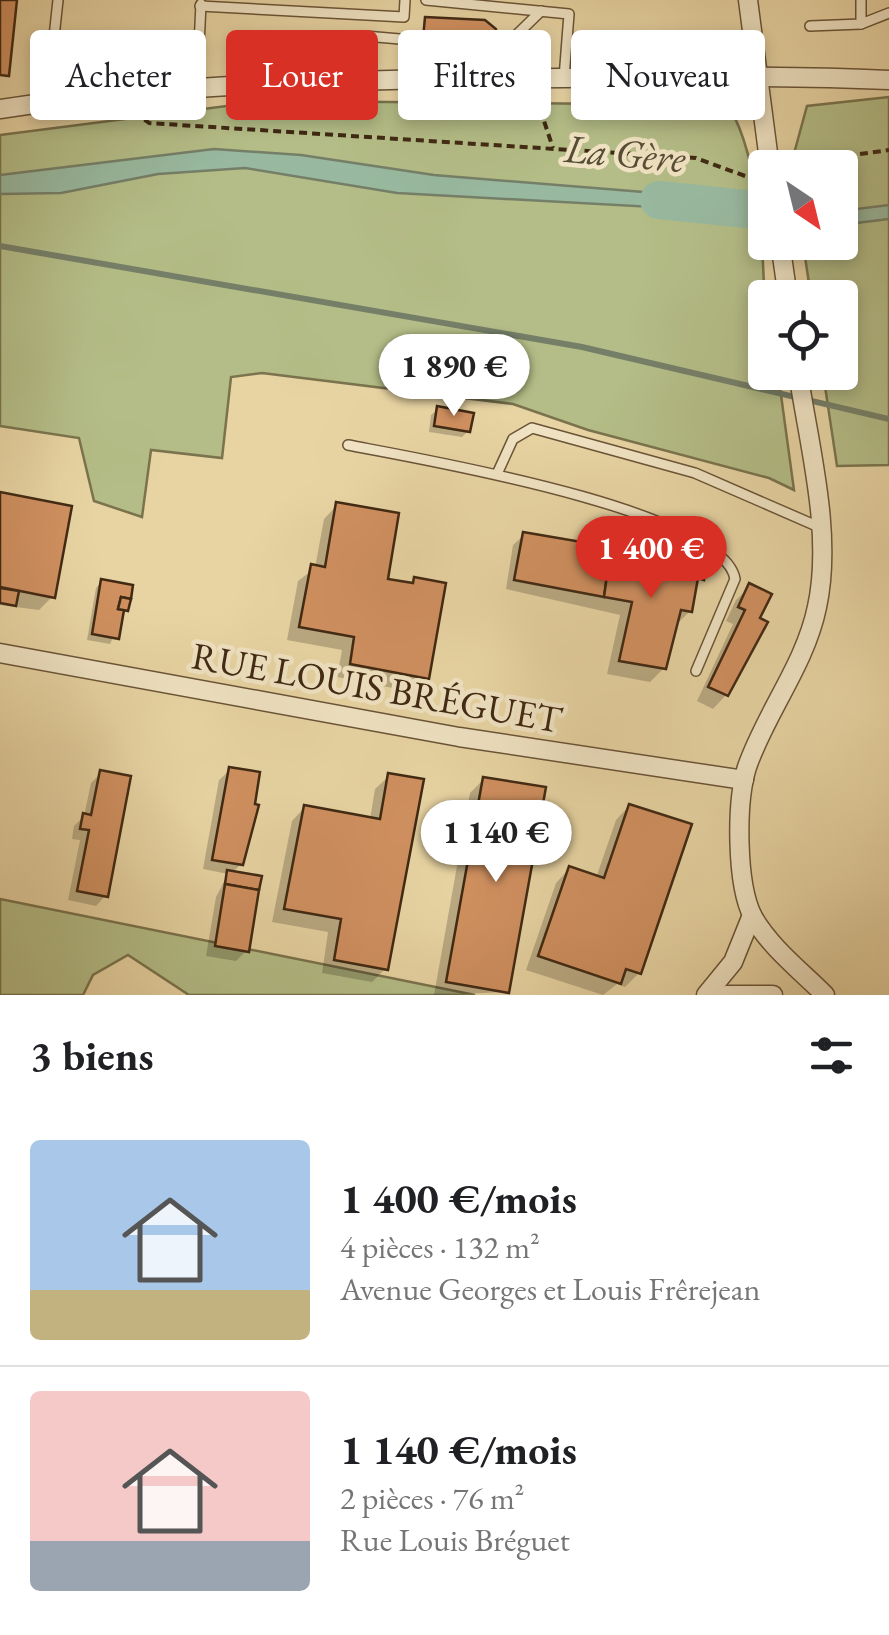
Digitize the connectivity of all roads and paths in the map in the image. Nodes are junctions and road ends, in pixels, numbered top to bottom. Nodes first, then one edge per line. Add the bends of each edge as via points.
1 (58, 0) edge
2 (405, 0) edge
3 (426, 0) edge
4 (748, 0) edge
5 (861, 0) edge
6 (201, 3) edge
7 (541, 11) junction
8 (889, 13) edge
9 (861, 24) junction
10 (810, 26) dead end
11 (55, 30) edge
12 (200, 30) edge
13 (521, 30) edge
14 (752, 30) edge
15 (765, 74) edge
16 (551, 78) edge
17 (564, 78) junction
18 (571, 78) edge
19 (889, 80) edge
20 (30, 104) edge
21 (0, 108) edge
22 (145, 120) edge
23 (544, 120) edge
24 (764, 120) edge
25 (553, 148) junction
26 (768, 150) edge
27 (889, 150) edge
28 (858, 154) edge
29 (748, 177) edge
30 (800, 390) edge
31 (348, 445) dead end
32 (497, 474) junction
33 (819, 527) junction
34 (0, 653) edge
35 (696, 671) dead end
36 (744, 780) junction
37 (752, 915) junction
38 (706, 995) edge
39 (726, 995) edge
40 (773, 995) edge
41 (825, 995) edge

1 - 11 lane
2 - 6 lane via 404,17
3 - 7 lane
4 - 14 street
5 - 9 lane
6 - 12 lane
7 - 13 lane
7 - 17 lane via 569,14
8 - 9 lane
9 - 10 lane
15 - 19 street
16 - 17 street
17 - 18 street
20 - 21 street
22 - 25 path
23 - 25 path
24 - 26 street
25 - 29 path via 696,158
27 - 28 path
30 - 33 street
31 - 32 lane
32 - 33 lane via 513,438 532,428 696,474
32 - 35 lane via 653,518 724,555 735,579
33 - 36 street via 818,604 810,633
34 - 36 street, RUE LOUIS BRÉGUET via 458,737
36 - 37 street via 738,842
37 - 38 street via 733,962
37 - 41 street
39 - 40 street

